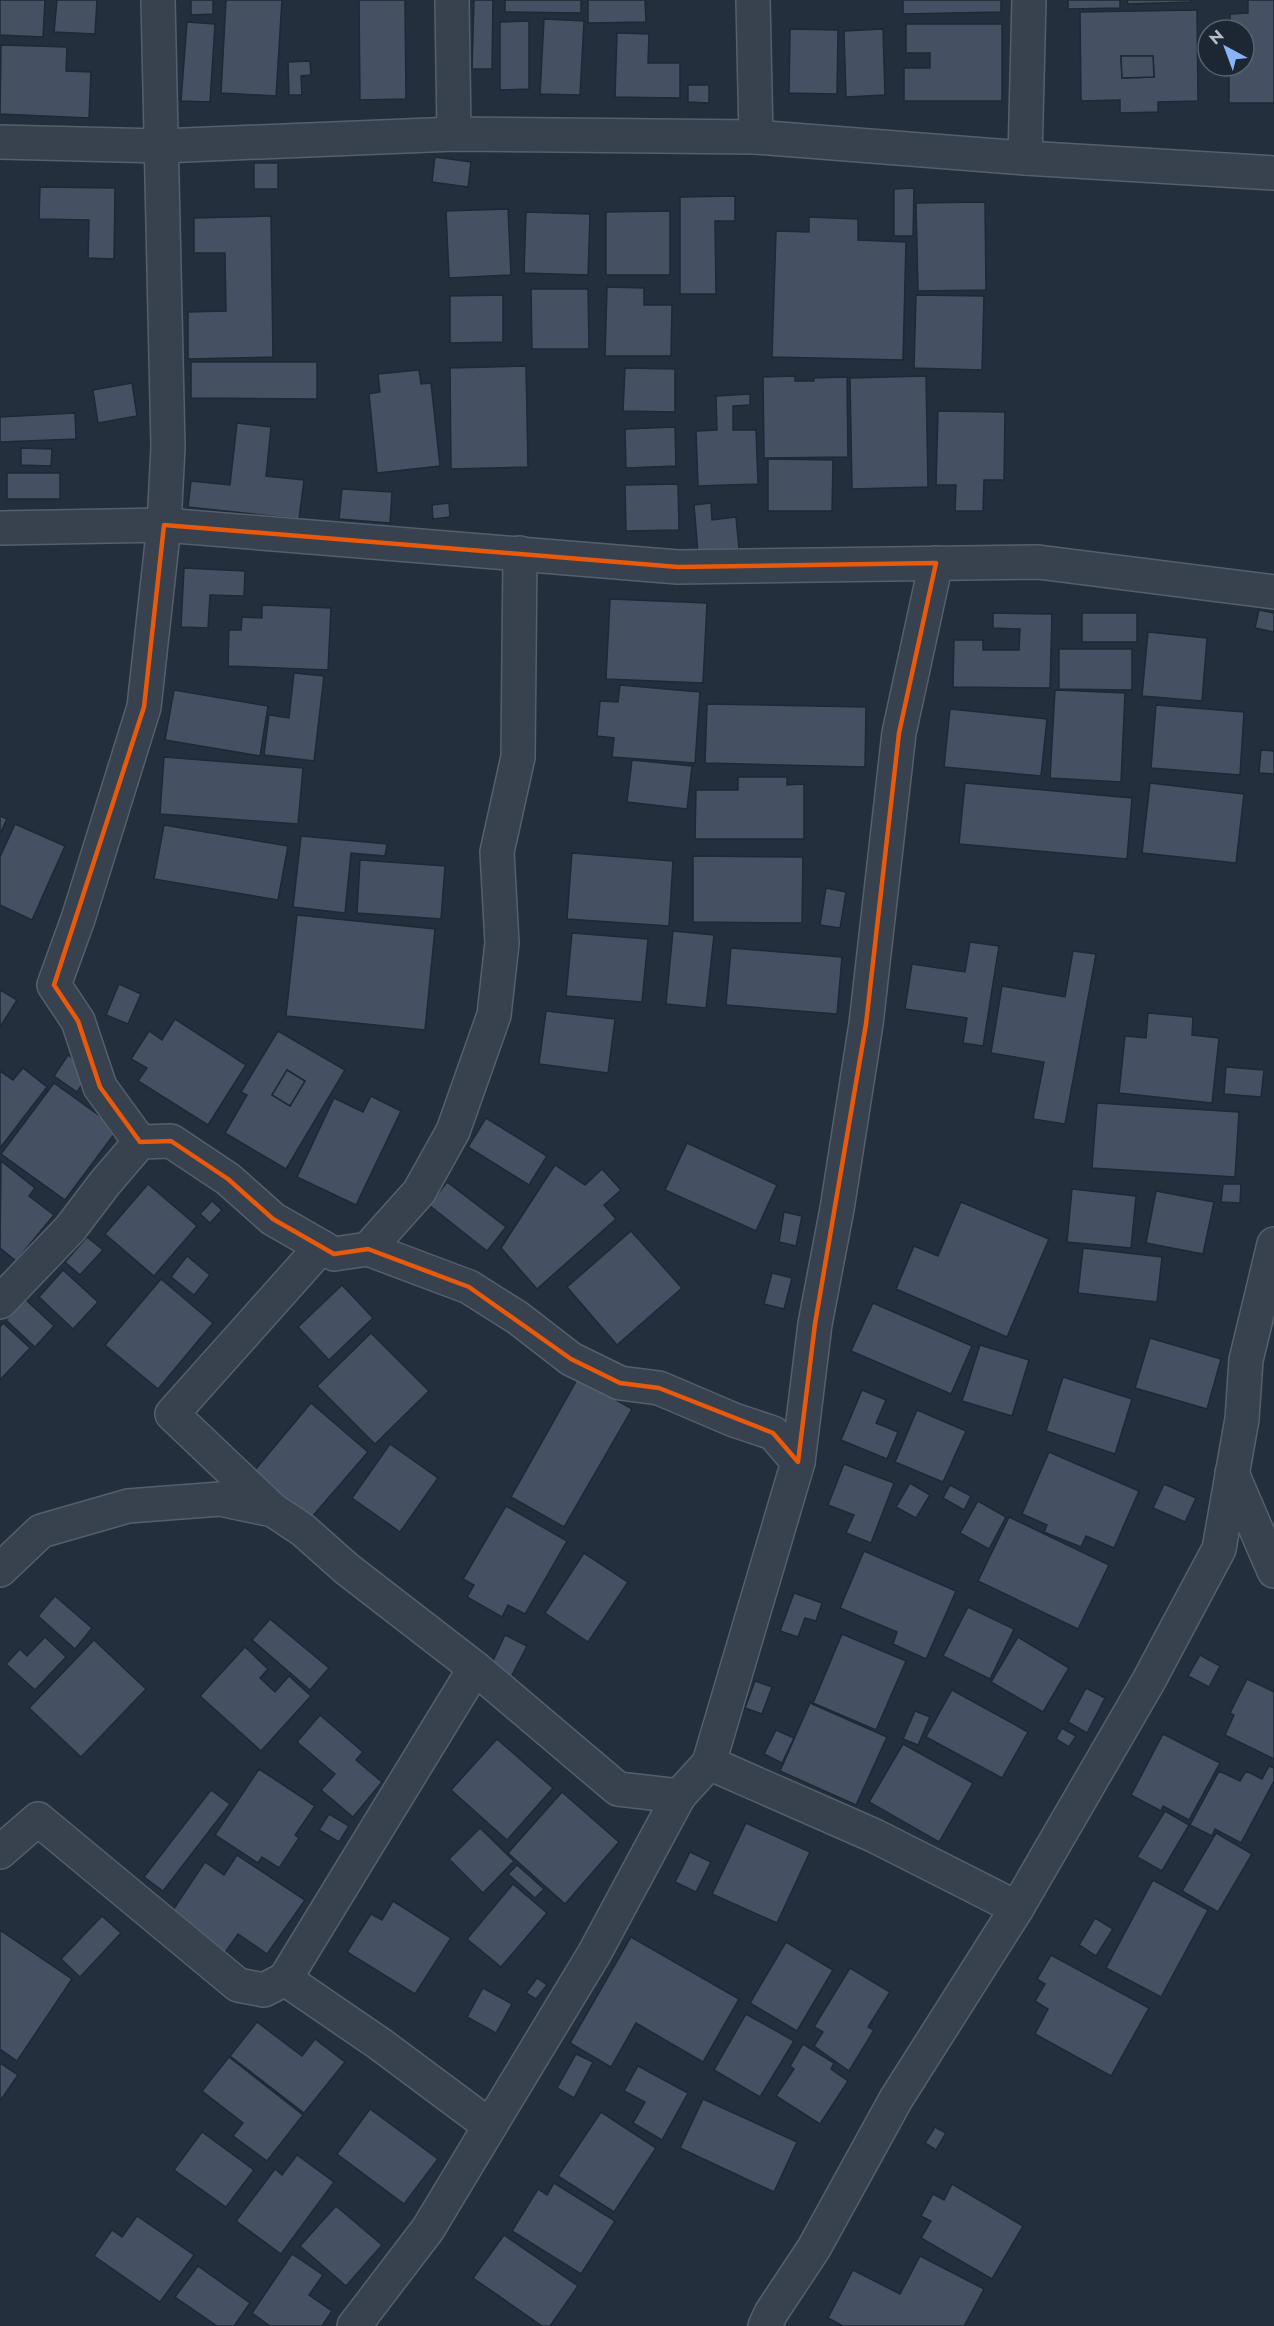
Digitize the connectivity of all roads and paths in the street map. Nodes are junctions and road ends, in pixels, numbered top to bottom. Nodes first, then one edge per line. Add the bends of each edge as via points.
1 (158, 0) edge
2 (452, 0) edge
3 (753, 0) edge
4 (1029, 0) edge
5 (454, 135) junction
6 (756, 137) junction
7 (0, 142) edge
8 (161, 146) junction
9 (1025, 158) junction
10 (1274, 173) edge
11 (164, 525) junction
12 (0, 528) edge
13 (520, 553) junction
14 (936, 563) junction
15 (1274, 592) edge
16 (140, 1142) junction
17 (1274, 1244) edge
18 (321, 1247) junction
19 (368, 1249) junction
20 (0, 1302) edge
21 (1274, 1329) edge
22 (1246, 1360) junction
23 (798, 1462) junction
24 (1232, 1473) junction
25 (273, 1510) junction
26 (0, 1570) edge
27 (1274, 1570) edge
28 (475, 1668) junction
29 (709, 1763) junction
30 (679, 1796) junction
31 (0, 1852) edge
32 (1017, 1908) junction
33 (285, 1979) junction
34 (490, 2126) junction
35 (354, 2326) edge
36 (765, 2326) edge

1 - 8 street
2 - 5 street
3 - 6 street
4 - 9 street
5 - 6 street
5 - 8 street
6 - 9 street
7 - 8 street
8 - 11 street via 168,447
9 - 10 street
11 - 12 street
11 - 13 street
11 - 16 street via 144,706 54,985 78,1021 100,1087
13 - 14 street via 678,567
13 - 19 street via 518,757 497,852 502,943 494,1014 453,1131 419,1192
14 - 15 street via 1038,562
14 - 23 street via 899,733 866,1024 815,1324
16 - 18 street via 171,1142 228,1179 273,1219
16 - 20 street via 70,1229
17 - 22 street
18 - 19 street via 334,1254
18 - 25 street via 172,1414
19 - 23 street via 469,1287 571,1359 620,1383 659,1388 773,1433
21 - 22 street
22 - 24 street via 1242,1419
23 - 29 street
24 - 27 street
24 - 32 street via 1219,1549 1148,1682
25 - 26 street via 220,1499 128,1506 41,1532
25 - 28 street
28 - 30 street via 618,1789
28 - 33 street
29 - 30 street
29 - 32 street via 875,1836
30 - 34 street via 594,1954
31 - 33 street via 38,1819 238,1985 264,1989
32 - 36 street via 896,2099 814,2248
33 - 34 street via 381,2044
34 - 35 street via 428,2229

